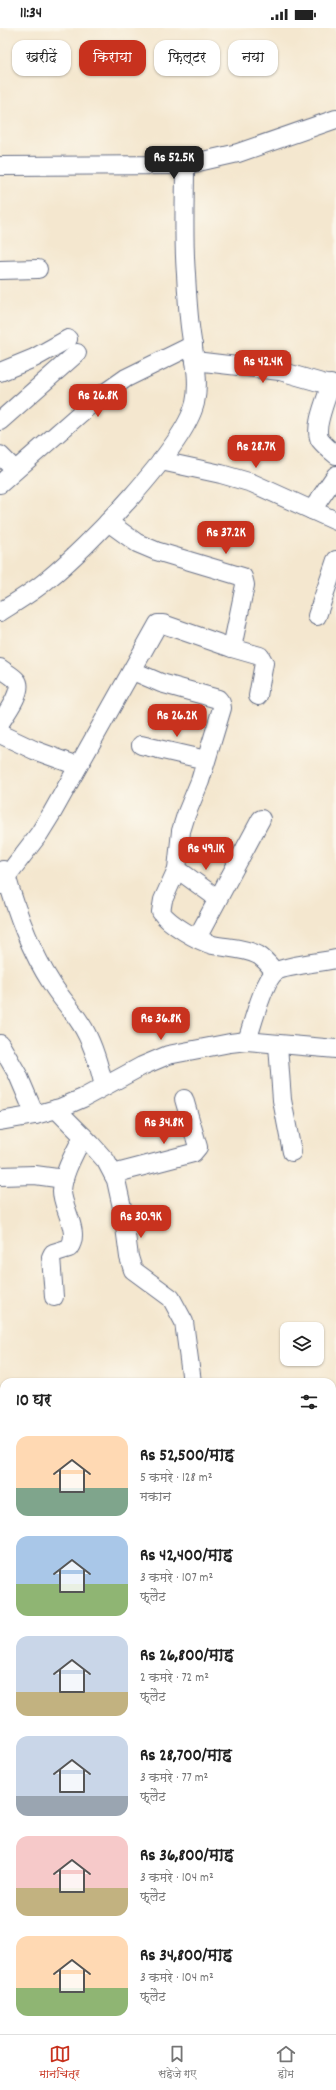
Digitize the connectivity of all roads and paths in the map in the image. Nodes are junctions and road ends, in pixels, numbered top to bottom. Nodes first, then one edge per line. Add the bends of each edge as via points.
1 (336, 120) edge
2 (185, 165) junction
3 (0, 166) edge
4 (38, 269) dead end
5 (0, 270) edge
6 (194, 353) junction
7 (0, 372) edge
8 (334, 385) edge
9 (0, 421) edge
10 (0, 455) edge
11 (336, 455) edge
12 (161, 461) junction
13 (15, 470) junction
14 (336, 475) edge
15 (0, 484) edge
16 (312, 510) junction
17 (336, 521) edge
18 (108, 522) junction
19 (336, 560) edge
20 (0, 612) edge
21 (317, 616) dead end
22 (232, 648) junction
23 (0, 668) edge
24 (133, 671) junction
25 (258, 696) dead end
26 (0, 723) edge
27 (0, 734) edge
28 (141, 744) dead end
29 (206, 760) junction
30 (78, 766) junction
31 (261, 819) dead end
32 (177, 868) junction
33 (2, 876) edge
34 (217, 898) junction
35 (197, 938) junction
36 (336, 959) edge
37 (276, 972) junction
38 (247, 1042) junction
39 (0, 1044) edge
40 (278, 1045) junction
41 (336, 1049) edge
42 (104, 1086) junction
43 (184, 1099) dead end
44 (56, 1109) junction
45 (35, 1115) junction
46 (0, 1121) edge
47 (83, 1136) junction
48 (292, 1152) dead end
49 (113, 1174) junction
50 (0, 1176) edge
51 (64, 1179) junction
52 (54, 1297) dead end
53 (191, 1378) edge

1 - 2 street via 238,153
2 - 3 street
2 - 6 street via 185,272
4 - 5 street
6 - 8 street
6 - 12 street via 195,402 189,419
6 - 13 street via 126,378
7 - 9 street via 73,346
8 - 11 street via 318,424 318,433 320,440
10 - 13 street
12 - 16 street via 252,483
12 - 18 street
13 - 15 street
14 - 16 street
16 - 17 street
18 - 20 street via 46,581
18 - 22 street via 137,543 156,551 243,577 245,586
19 - 21 street
22 - 24 street via 158,624
22 - 25 street via 263,659 264,669
23 - 26 street via 17,681 19,686
24 - 29 street via 168,685 218,699 222,708
24 - 30 street
27 - 30 street
28 - 29 street
29 - 32 street via 181,832
30 - 33 street via 39,834
31 - 34 street
32 - 34 street
32 - 35 street via 163,900 161,912
33 - 42 street via 28,941 52,984 84,1029 97,1057
34 - 35 street
35 - 37 street via 211,944 257,954
36 - 37 street
37 - 38 street via 267,984
38 - 40 street
38 - 42 street via 230,1042 168,1055
39 - 45 street via 18,1075
40 - 41 street
40 - 48 street via 282,1100
42 - 44 street
43 - 49 street via 197,1140 198,1147 193,1153
44 - 45 street
44 - 47 street
45 - 46 street
47 - 49 street via 106,1161
47 - 51 street
49 - 53 street via 123,1212 133,1270 171,1298 184,1322
50 - 51 street via 35,1175
51 - 52 street via 62,1192 74,1238 70,1248 51,1256

